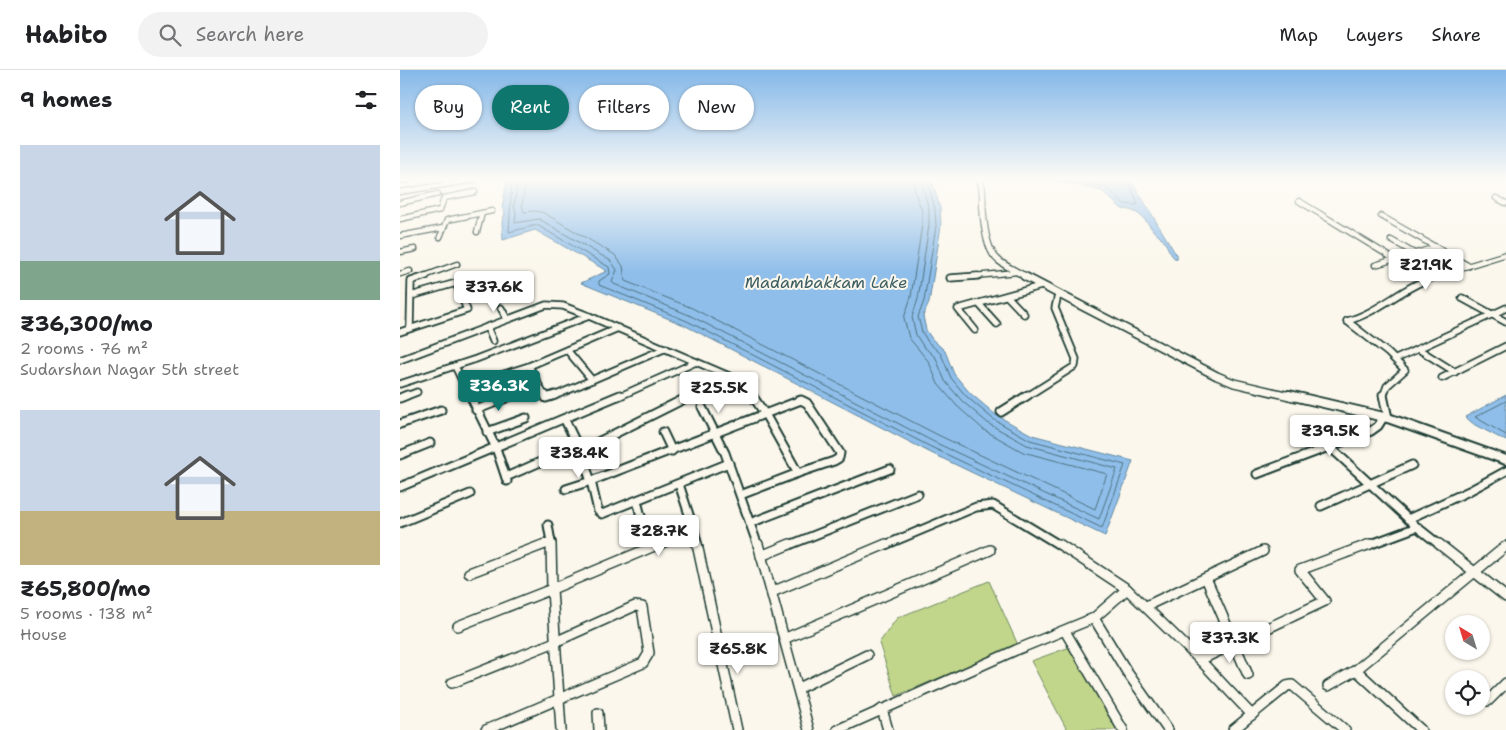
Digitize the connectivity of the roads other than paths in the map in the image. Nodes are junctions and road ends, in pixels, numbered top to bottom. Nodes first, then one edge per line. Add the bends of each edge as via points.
1 (438, 211) edge
2 (492, 211) dead end
3 (983, 211) edge
4 (1315, 211) edge
5 (482, 213) junction
6 (1381, 216) dead end
7 (400, 219) edge
8 (443, 228) junction
9 (477, 232) dead end
10 (400, 236) edge
11 (440, 237) dead end
12 (1391, 240) dead end
13 (1436, 247) junction
14 (415, 249) dead end
15 (400, 252) edge
16 (1414, 253) junction
17 (1506, 254) edge
18 (1394, 259) junction
19 (457, 264) dead end
20 (1375, 265) dead end
21 (1470, 266) junction
22 (410, 272) dead end
23 (1017, 272) junction
24 (400, 274) edge
25 (950, 278) dead end
26 (1041, 286) junction
27 (1058, 295) junction
28 (411, 296) junction
29 (1008, 296) junction
30 (1462, 298) dead end
31 (979, 304) junction
32 (502, 308) dead end
33 (1506, 308) edge
34 (1024, 314) dead end
35 (1493, 315) junction
36 (589, 316) junction
37 (507, 319) junction
38 (1506, 322) edge
39 (997, 324) dead end
40 (487, 327) junction
41 (410, 328) junction
42 (618, 328) junction
43 (975, 330) dead end
44 (400, 332) edge
45 (493, 341) dead end
46 (1506, 346) edge
47 (666, 348) junction
48 (567, 350) junction
49 (1420, 350) junction
50 (1396, 359) junction
51 (400, 360) edge
52 (696, 362) junction
53 (455, 366) junction
54 (529, 366) junction
55 (1455, 372) junction
56 (729, 377) junction
57 (1442, 378) dead end
58 (592, 380) junction
59 (400, 384) edge
60 (466, 386) junction
61 (417, 392) dead end
62 (515, 395) dead end
63 (400, 398) edge
64 (702, 407) dead end
65 (441, 410) dead end
66 (476, 410) junction
67 (1001, 412) dead end
68 (765, 414) junction
69 (526, 418) dead end
70 (1386, 418) junction
71 (565, 420) junction
72 (400, 424) edge
73 (487, 432) junction
74 (663, 432) dead end
75 (718, 432) junction
76 (430, 443) dead end
77 (1329, 446) junction
78 (496, 448) junction
79 (580, 451) junction
80 (672, 451) junction
81 (400, 455) edge
82 (548, 459) dead end
83 (1506, 460) edge
84 (729, 463) junction
85 (1412, 465) dead end
86 (890, 469) dead end
87 (1506, 471) edge
88 (798, 473) junction
89 (1257, 474) dead end
90 (591, 481) junction
91 (679, 484) junction
92 (1370, 484) junction
93 (400, 487) edge
94 (566, 489) dead end
95 (470, 494) dead end
96 (743, 494) junction
97 (918, 494) dead end
98 (637, 501) junction
99 (1321, 506) dead end
100 (1408, 519) junction
101 (400, 523) edge
102 (750, 523) junction
103 (643, 524) dead end
104 (548, 525) dead end
105 (1417, 527) junction
106 (694, 530) junction
107 (550, 542) junction
108 (1506, 546) edge
109 (990, 550) dead end
110 (1263, 551) dead end
111 (761, 556) junction
112 (469, 573) dead end
113 (1474, 573) junction
114 (1206, 578) junction
115 (552, 589) junction
116 (1127, 589) junction
117 (772, 592) junction
118 (1506, 597) edge
119 (1146, 606) junction
120 (1094, 618) junction
121 (458, 626) dead end
122 (1066, 631) junction
123 (786, 638) junction
124 (555, 642) junction
125 (1234, 644) junction
126 (868, 655) dead end
127 (1200, 660) junction
128 (1356, 670) junction
129 (1248, 675) dead end
130 (452, 683) dead end
131 (1506, 683) edge
132 (1328, 686) dead end
133 (799, 688) junction
134 (1490, 699) edge
135 (558, 700) junction
136 (882, 709) junction
137 (598, 713) dead end
138 (1252, 715) junction
139 (486, 730) edge
140 (561, 730) edge
141 (599, 730) edge
142 (737, 730) edge
143 (809, 730) edge
144 (837, 730) edge
145 (888, 730) edge
146 (1123, 730) edge
147 (1168, 730) edge
148 (1233, 730) edge
149 (1345, 730) edge
150 (1421, 730) edge

1 - 7 street
2 - 5 street
3 - 23 street via 993,254
4 - 18 street
5 - 8 street via 448,219
5 - 9 street
6 - 13 street
8 - 10 street
8 - 11 street
12 - 16 street
13 - 16 street
13 - 21 street
14 - 15 street
16 - 18 street
17 - 21 street
18 - 20 street
19 - 28 street via 411,281
21 - 50 street via 1410,286 1377,310 1347,321
22 - 24 street
23 - 25 street
23 - 26 street
26 - 27 street
26 - 29 street
27 - 67 street via 1055,308 1076,359 1075,366
27 - 70 street via 1234,383
28 - 41 street
28 - 41 street via 456,283 466,310
29 - 31 street
29 - 34 street
30 - 35 street
31 - 39 street
31 - 43 street via 958,310
32 - 37 street
33 - 35 street
35 - 38 street
35 - 49 street
36 - 37 street via 558,304
36 - 42 street
36 - 53 street
37 - 40 street
40 - 45 street
40 - 51 street
41 - 44 street
42 - 47 street
42 - 48 street
46 - 55 street
47 - 52 street
47 - 58 street
48 - 54 street
48 - 58 street
49 - 50 street
49 - 55 street
50 - 70 street via 1405,370 1382,391
52 - 56 street
52 - 71 street
53 - 59 street
53 - 60 street
54 - 58 street via 548,398
54 - 60 street
55 - 57 street
56 - 68 street via 742,382
56 - 79 street
60 - 66 street
61 - 63 street
62 - 66 street
64 - 75 street
65 - 72 street
66 - 73 street
68 - 75 street
68 - 88 street
68 - 88 street via 799,400 805,401 840,453 840,458 834,461
69 - 73 street
70 - 77 street via 1371,431
70 - 83 street
71 - 78 street
71 - 79 street
73 - 78 street
74 - 80 street
75 - 80 street
75 - 84 street
76 - 81 street
77 - 89 street
77 - 92 street
78 - 82 street via 506,479
78 - 93 street
79 - 90 street
80 - 90 street
84 - 91 street
84 - 96 street
85 - 92 street
86 - 102 street
87 - 100 street
88 - 96 street
90 - 94 street
90 - 98 street via 599,513
91 - 98 street
91 - 106 street
92 - 99 street
92 - 100 street
95 - 101 street
96 - 102 street
97 - 111 street
98 - 103 street
100 - 105 street
102 - 111 street
104 - 107 street
105 - 113 street
105 - 125 street via 1300,570 1325,601
106 - 115 street
106 - 142 street
107 - 112 street
107 - 115 street
108 - 113 street
109 - 123 street
110 - 114 street
111 - 117 street
113 - 118 street
113 - 128 street
114 - 119 street
114 - 125 street
115 - 121 street
115 - 124 street
116 - 117 street via 1045,535 993,505 986,505
116 - 119 street
116 - 120 street
117 - 123 street
119 - 127 street
120 - 122 street
120 - 147 street via 1126,672
122 - 136 street
122 - 146 street
123 - 133 street
124 - 130 street
124 - 135 street
124 - 135 street via 635,606 642,607 649,653 643,663
125 - 127 street
125 - 129 street
126 - 133 street
127 - 138 street
128 - 132 street
128 - 150 street
131 - 134 street
133 - 143 street
135 - 139 street
135 - 140 street
136 - 144 street
136 - 145 street
137 - 141 street
138 - 148 street
138 - 149 street via 1292,685

